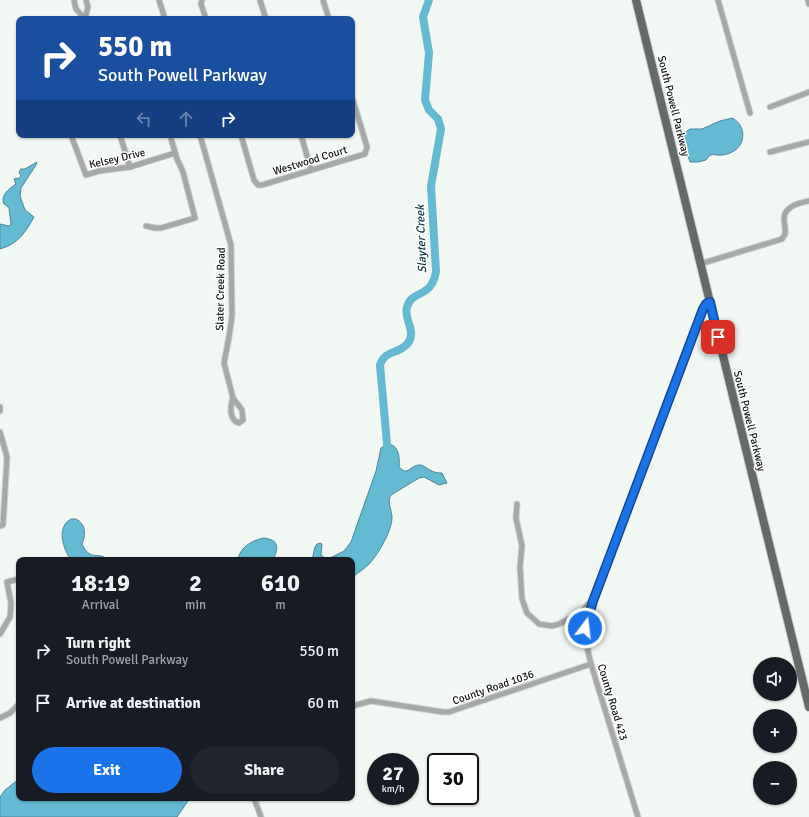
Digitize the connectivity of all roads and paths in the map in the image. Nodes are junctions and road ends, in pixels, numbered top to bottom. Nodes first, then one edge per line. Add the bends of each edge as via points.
1 (74, 0) edge
2 (86, 0) edge
3 (159, 0) edge
4 (202, 0) edge
5 (260, 0) edge
6 (323, 0) edge
7 (636, 0) edge
8 (718, 0) edge
9 (808, 0) edge
10 (809, 4) edge
11 (83, 16) edge
12 (86, 16) edge
13 (164, 16) edge
14 (205, 16) edge
15 (265, 16) edge
16 (328, 16) edge
17 (809, 92) edge
18 (355, 107) edge
19 (770, 107) dead end
20 (750, 112) dead end
21 (72, 138) edge
22 (121, 138) edge
23 (171, 138) edge
24 (201, 138) edge
25 (242, 138) edge
26 (302, 138) edge
27 (809, 142) edge
28 (770, 152) dead end
29 (175, 153) junction
30 (130, 167) junction
31 (311, 170) junction
32 (809, 201) edge
33 (146, 226) dead end
34 (700, 264) junction
35 (710, 302) junction
36 (233, 398) dead end
37 (0, 407) edge
38 (0, 412) edge
39 (0, 432) edge
40 (0, 469) edge
41 (6, 469) junction
42 (517, 504) dead end
43 (1, 526) edge
44 (16, 580) edge
45 (593, 601) junction
46 (575, 616) junction
47 (586, 623) junction
48 (0, 634) edge
49 (591, 664) junction
50 (355, 705) edge
51 (16, 707) edge
52 (809, 707) edge
53 (0, 718) edge
54 (255, 801) edge
55 (261, 817) edge
56 (638, 817) edge

1 - 11 street via 76,8
2 - 12 street via 88,7
3 - 13 street
4 - 14 street
5 - 15 street
6 - 16 street
7 - 34 main road, South Powell Parkway
8 - 20 street
9 - 10 street
17 - 19 street
18 - 31 street, Westwood Court via 367,147 365,154
21 - 30 street, Kelsey Drive via 86,175
22 - 30 street
23 - 29 street
24 - 36 street, Slater Creek Road via 231,244 231,322 224,363
25 - 31 street, Westwood Court via 254,180 258,184
26 - 31 street
27 - 28 street
29 - 30 street, Kelsey Drive
29 - 33 street via 183,172 195,218 161,228
32 - 34 street via 787,210 784,217 785,234 782,239
34 - 35 main road, South Powell Parkway
35 - 45 street, County Road 423 via 703,309
35 - 52 main road, South Powell Parkway
37 - 38 street
39 - 41 street via 7,457
40 - 41 street
41 - 43 street
42 - 46 street via 516,514 521,539 522,599 525,610 539,624 548,626
44 - 48 street via 7,582 11,603 10,617
45 - 46 street via 583,612
45 - 47 street, County Road 423
46 - 47 street via 582,618
47 - 49 street, County Road 423 via 586,645
49 - 50 street, County Road 1036 via 449,712 371,700
49 - 56 street, County Road 423
51 - 53 street
54 - 55 street

